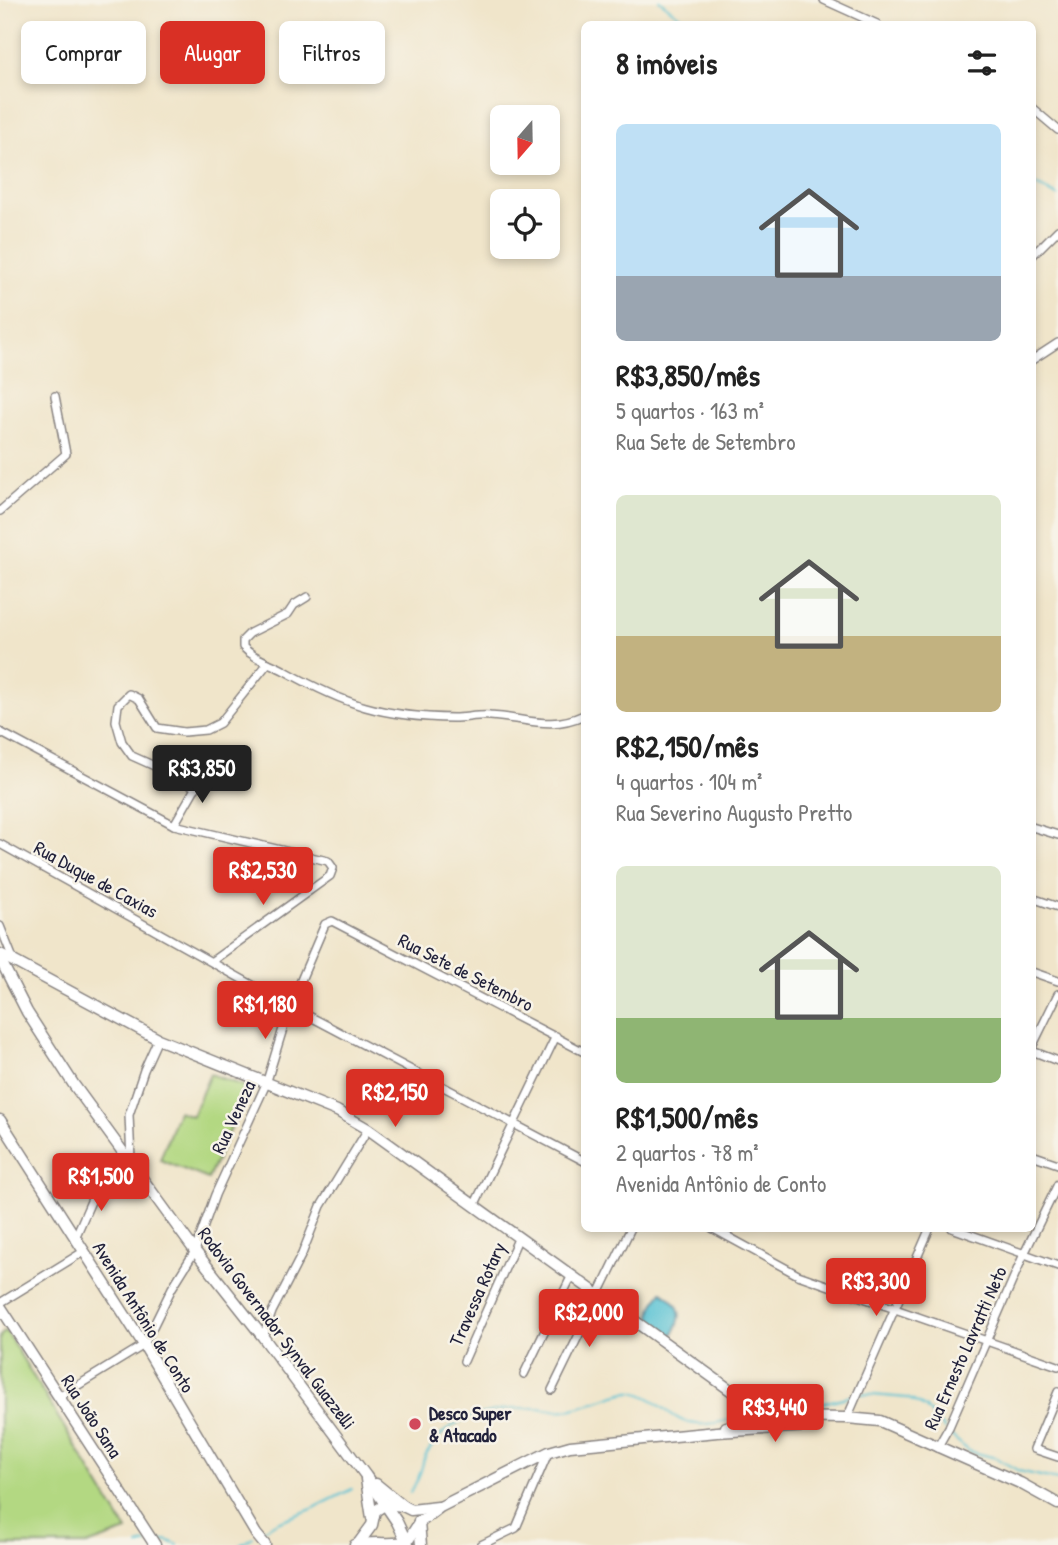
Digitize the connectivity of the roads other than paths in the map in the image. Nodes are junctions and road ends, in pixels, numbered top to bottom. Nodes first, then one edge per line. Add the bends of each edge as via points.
1 (824, 0) edge
2 (870, 21) edge
3 (1036, 111) edge
4 (1058, 130) edge
5 (1058, 230) edge
6 (1036, 252) edge
7 (1058, 343) edge
8 (1036, 357) edge
9 (55, 396) dead end
10 (0, 512) edge
11 (307, 597) dead end
12 (268, 663) junction
13 (581, 716) edge
14 (0, 732) edge
15 (205, 771) dead end
16 (195, 788) junction
17 (174, 825) junction
18 (1036, 828) edge
19 (1058, 835) edge
20 (0, 844) edge
21 (1036, 899) edge
22 (1058, 907) edge
23 (332, 921) joint
24 (0, 926) edge
25 (0, 956) edge
26 (14, 961) junction
27 (212, 961) junction
28 (1036, 973) edge
29 (1058, 981) edge
30 (1058, 994) edge
31 (290, 1006) junction
32 (556, 1036) junction
33 (159, 1039) junction
34 (1036, 1041) edge
35 (581, 1050) edge
36 (1036, 1051) edge
37 (1058, 1060) edge
38 (266, 1084) junction
39 (0, 1120) edge
40 (515, 1124) junction
41 (368, 1129) junction
42 (1036, 1156) edge
43 (581, 1159) edge
44 (131, 1160) junction
45 (1058, 1164) edge
46 (102, 1176) dead end
47 (1058, 1184) edge
48 (474, 1206) junction
49 (1036, 1229) edge
50 (629, 1232) edge
51 (719, 1232) edge
52 (928, 1232) edge
53 (963, 1232) edge
54 (1035, 1232) edge
55 (75, 1238) junction
56 (518, 1239) junction
57 (195, 1251) junction
58 (83, 1252) junction
59 (1024, 1254) junction
60 (1058, 1266) edge
61 (572, 1275) junction
62 (600, 1295) junction
63 (0, 1304) edge
64 (895, 1310) junction
65 (263, 1338) junction
66 (988, 1341) junction
67 (144, 1345) junction
68 (464, 1361) dead end
69 (1058, 1366) edge
70 (524, 1374) dead end
71 (552, 1390) dead end
72 (1058, 1392) edge
73 (59, 1397) junction
74 (755, 1415) junction
75 (819, 1418) junction
76 (847, 1418) junction
77 (937, 1448) junction
78 (549, 1452) junction
79 (1058, 1457) edge
80 (366, 1476) junction
81 (386, 1504) junction
82 (1058, 1504) edge
83 (440, 1507) junction
84 (407, 1508) junction
85 (372, 1521) junction
86 (419, 1523) junction
87 (259, 1541) edge
88 (409, 1541) edge
89 (357, 1544) edge
90 (389, 1544) edge
91 (155, 1545) edge
92 (421, 1545) edge
93 (481, 1545) edge

1 - 2 street
3 - 4 street
5 - 6 street
7 - 8 street
9 - 10 street via 66,454
11 - 12 street via 288,614 243,640 247,652
12 - 13 street via 315,688 394,715 489,716 548,725
12 - 16 street via 220,723 206,730 157,728 139,699 129,694 118,705 116,721 132,756
14 - 17 street
15 - 16 street
16 - 17 street
17 - 27 street via 328,861 333,868 330,876
18 - 19 street
20 - 27 street, Rua Duque de Caxias
21 - 22 street
23 - 31 street, Rua Veneza via 325,924
23 - 32 street, Rua Sete de Setembro
24 - 26 street
25 - 26 street
25 - 44 street, Rodovia Governador Synval Guazzelli via 27,1012 74,1085
26 - 33 street
27 - 31 street, Rua Duque de Caxias
28 - 29 street
30 - 34 street
31 - 38 street, Rua Veneza
31 - 40 street, Rua Duque de Caxias
32 - 35 street, Rua Sete de Setembro
32 - 40 street
33 - 38 street
33 - 44 street via 129,1115
36 - 37 street
38 - 41 street via 337,1111
38 - 57 street, Rua Veneza via 215,1195
39 - 55 street, Avenida Antônio de Conto
40 - 43 street, Rua Duque de Caxias
40 - 48 street
41 - 48 street
41 - 65 street via 321,1206
42 - 45 street
44 - 57 street, Rodovia Governador Synval Guazzelli
46 - 55 street
47 - 49 street, Rua Ernesto Lavratti Neto
48 - 56 street
50 - 62 street
51 - 64 street via 798,1275
52 - 64 street
53 - 59 street
54 - 59 street, Rua Ernesto Lavratti Neto
55 - 58 street, Avenida Antônio de Conto
56 - 61 street
56 - 68 street, Travessa Rotary
57 - 65 street, Rodovia Governador Synval Guazzelli
57 - 67 street, Rua Veneza
58 - 63 street
58 - 67 street, Avenida Antônio de Conto
59 - 60 street
59 - 66 street, Rua Ernesto Lavratti Neto
61 - 62 street
61 - 70 street
62 - 71 street
62 - 74 street
63 - 73 street, Rua João Sana
64 - 66 street
64 - 76 street
65 - 80 street, Rodovia Governador Synval Guazzelli
66 - 69 street
66 - 77 street, Rua Ernesto Lavratti Neto
67 - 73 street
67 - 87 street, Avenida Antônio de Conto
72 - 79 street via 1034,1449
73 - 91 street, Rua João Sana
74 - 75 street
74 - 75 street via 809,1426
74 - 78 street via 717,1432
75 - 76 street
76 - 77 street via 880,1421
77 - 82 street
78 - 83 street
78 - 93 street via 516,1528
80 - 81 street, Rodovia Governador Synval Guazzelli
80 - 84 street
80 - 85 street
81 - 84 street
81 - 85 street
81 - 88 street, Rodovia Governador Synval Guazzelli
83 - 84 street
83 - 86 street
84 - 86 street
85 - 89 street
85 - 90 street via 377,1536
86 - 88 street
86 - 92 street
88 - 90 street
89 - 90 street

